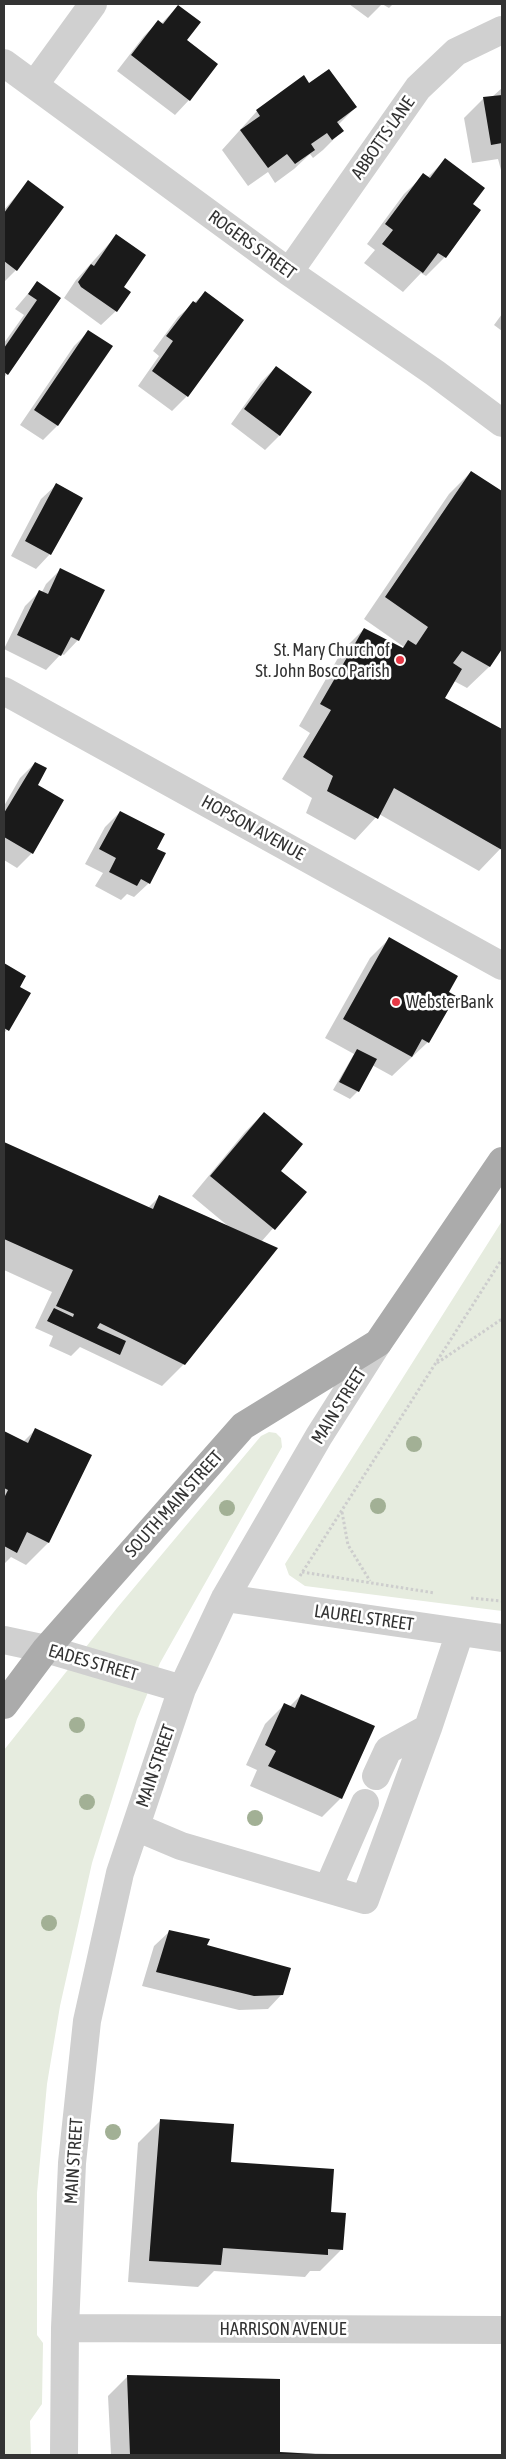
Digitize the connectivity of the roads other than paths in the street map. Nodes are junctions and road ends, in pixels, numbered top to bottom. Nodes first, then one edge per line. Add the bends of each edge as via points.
1 (93, 4) edge
2 (502, 30) edge
3 (4, 63) edge
4 (35, 84) junction
5 (289, 272) junction
6 (502, 423) edge
7 (4, 692) edge
8 (502, 966) edge
9 (502, 1161) edge
10 (378, 1343) junction
11 (225, 1598) junction
12 (460, 1632) junction
13 (502, 1638) edge
14 (4, 1640) edge
15 (46, 1648) junction
16 (182, 1689) junction
17 (4, 1705) edge
18 (428, 1728) junction
19 (376, 1776) dead end
20 (365, 1803) dead end
21 (136, 1827) junction
22 (328, 1888) junction
23 (65, 2328) junction
24 (502, 2330) edge
25 (64, 2455) edge

1 - 4 street
2 - 5 street, ABBOTTS LANE via 456,52 418,88
3 - 4 street, ROGERS STREET
4 - 5 street, ROGERS STREET
5 - 6 street, ROGERS STREET
7 - 8 street, HOPSON AVENUE
9 - 10 main road, MAIN STREET
10 - 11 street, MAIN STREET via 319,1436
10 - 15 main road, SOUTH MAIN STREET via 243,1426
11 - 12 street, LAUREL STREET
11 - 16 street, MAIN STREET
12 - 13 street, LAUREL STREET
12 - 18 street
14 - 15 street, EADES STREET
15 - 16 street, EADES STREET
15 - 17 main road, SOUTH MAIN STREET
16 - 21 street, MAIN STREET
18 - 19 street via 388,1750
18 - 22 street via 366,1900
20 - 22 street
21 - 22 street via 181,1846
21 - 23 street, MAIN STREET via 120,1873 87,2021 72,2163
23 - 24 street, HARRISON AVENUE
23 - 25 street, MAIN STREET

